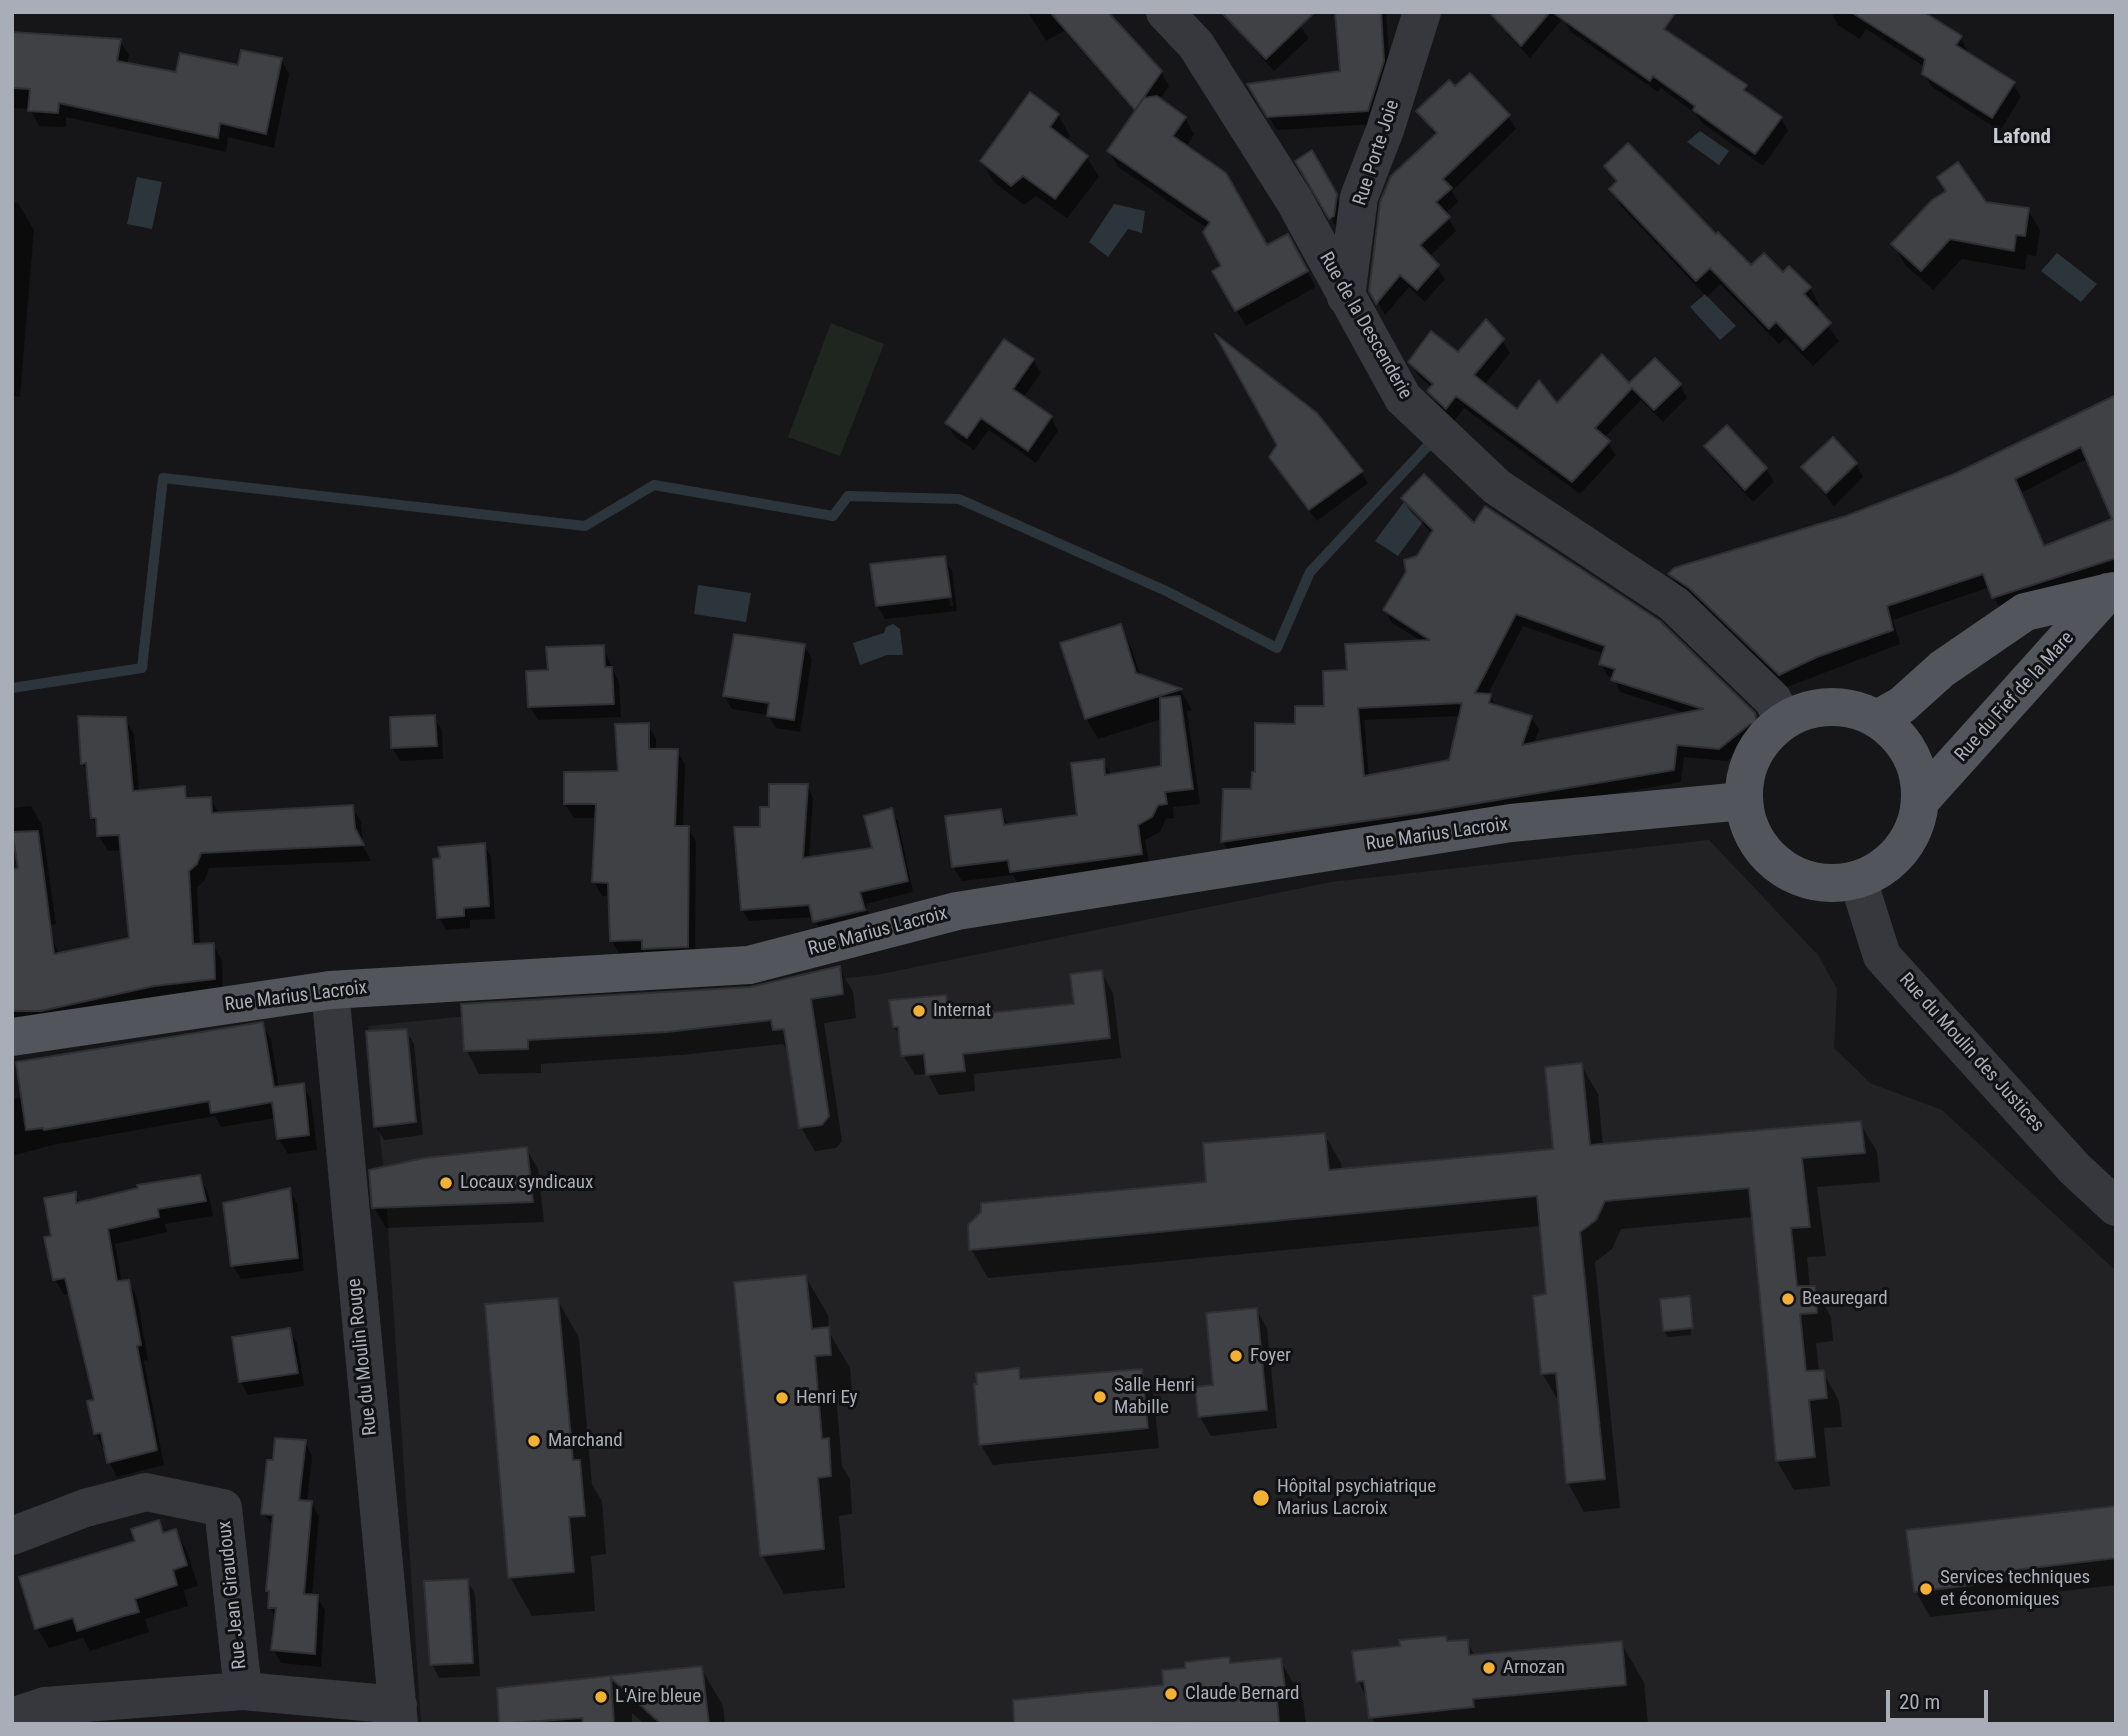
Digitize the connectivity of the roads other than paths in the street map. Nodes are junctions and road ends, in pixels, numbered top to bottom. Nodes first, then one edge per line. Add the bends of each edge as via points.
1 (1165, 12) edge
2 (1422, 12) edge
3 (1346, 297) junction
4 (2112, 591) edge
5 (1877, 719) junction
6 (1783, 720) junction
7 (1921, 800) junction
8 (1742, 801) junction
9 (1858, 880) junction
10 (330, 989) junction
11 (12, 1037) edge
12 (2116, 1207) edge
13 (12, 1536) edge
14 (243, 1691) junction
15 (398, 1715) edge
16 (12, 1717) edge

1 - 3 street, Rue de la Descenderie via 1196,45 1280,177
2 - 3 street, Rue Porte Joie via 1359,197
3 - 6 street, Rue de la Descenderie via 1403,398 1497,487 1674,604 1773,700
4 - 5 main road, Rue du Fief de la Mare via 2025,612
4 - 7 main road, Rue du Fief de la Mare
5 - 6 main road via 1854,709 1830,706
5 - 7 main road via 1910,753 1919,776
6 - 8 main road via 1765,735 1752,755
7 - 9 main road via 1915,827 1902,850 1882,868
8 - 9 main road via 1749,828 1763,852 1784,870 1810,881
8 - 10 main road, Rue Marius Lacroix via 1511,823 957,911 749,965
9 - 12 street, Rue du Moulin des Justices via 1882,956 2075,1169
10 - 11 main road, Rue Marius Lacroix
10 - 15 street, Rue du Moulin Rouge
13 - 14 street, Rue Jean Giraudoux via 85,1508 146,1492 223,1508
14 - 15 street, Rue Jean Giraudoux
14 - 16 street, Rue Jean Giraudoux via 45,1706

